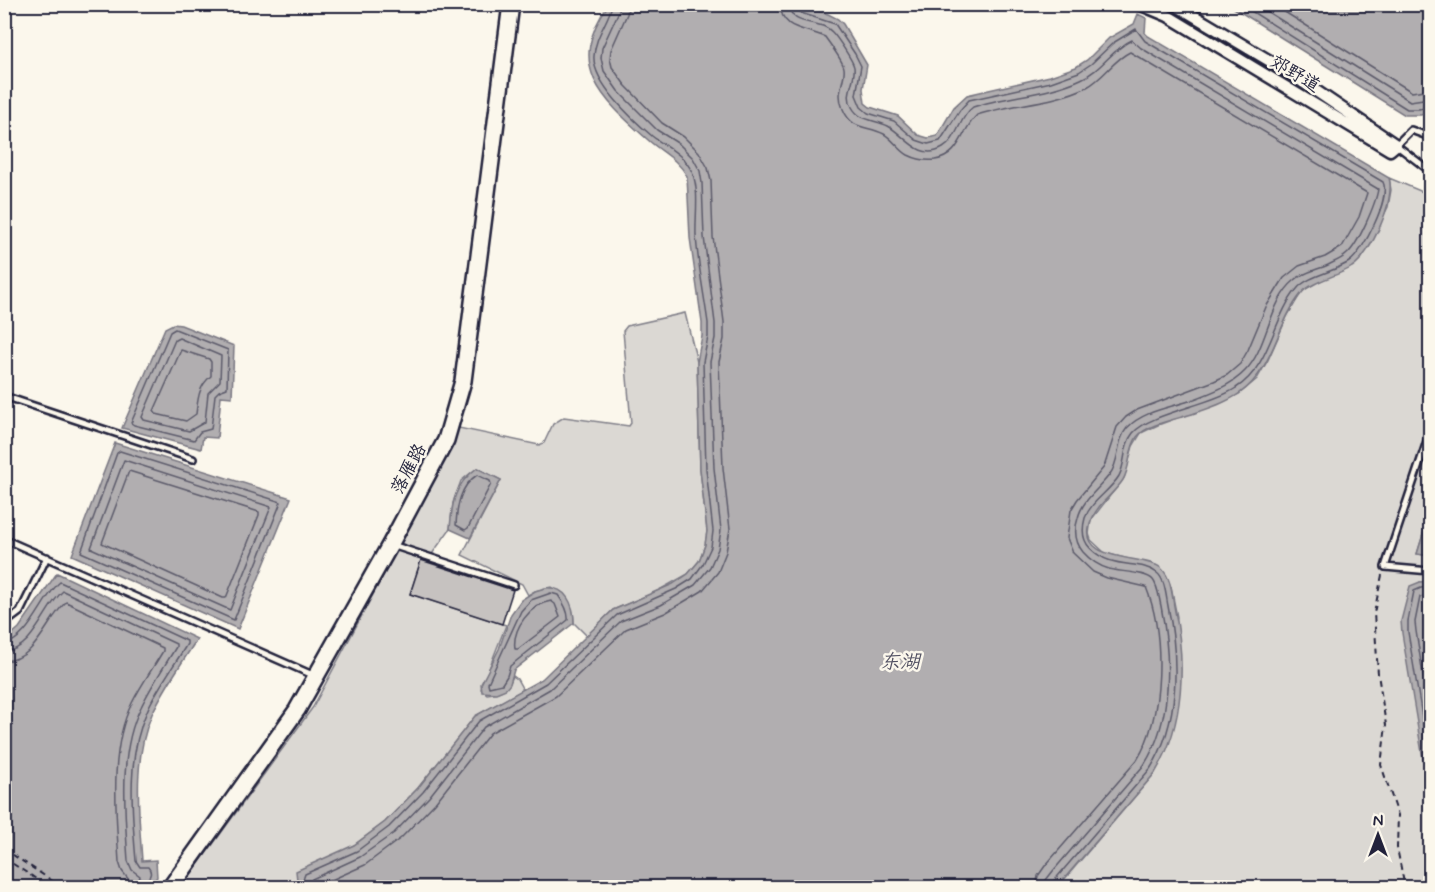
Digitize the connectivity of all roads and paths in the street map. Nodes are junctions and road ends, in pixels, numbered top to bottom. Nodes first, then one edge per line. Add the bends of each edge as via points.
1 (511, 4) edge
2 (1139, 4) edge
3 (1174, 4) edge
4 (1431, 137) edge
5 (1396, 145) junction
6 (1431, 171) edge
7 (4, 396) edge
8 (1431, 432) edge
9 (193, 459) dead end
10 (4, 538) edge
11 (390, 545) junction
12 (47, 557) junction
13 (1385, 567) junction
14 (1431, 571) edge
15 (514, 585) dead end
16 (4, 624) edge
17 (315, 676) junction
18 (4, 849) edge
19 (4, 858) edge
20 (50, 888) edge
21 (63, 888) edge
22 (170, 888) edge
23 (1405, 888) edge

1 - 11 street, 落雁路 via 463,381 446,440
2 - 5 street, 郊野道 via 1168,16 1390,150
3 - 5 street via 1285,70
4 - 5 lane via 1411,130
5 - 6 lane
7 - 9 lane
8 - 13 lane
10 - 12 lane
11 - 15 lane
11 - 17 street, 落雁路
12 - 16 lane via 20,612
12 - 17 lane
13 - 14 lane
13 - 23 path via 1374,613 1386,725 1381,765 1398,815 1397,848
17 - 22 street, 落雁路 via 297,710
18 - 21 path
19 - 20 path

